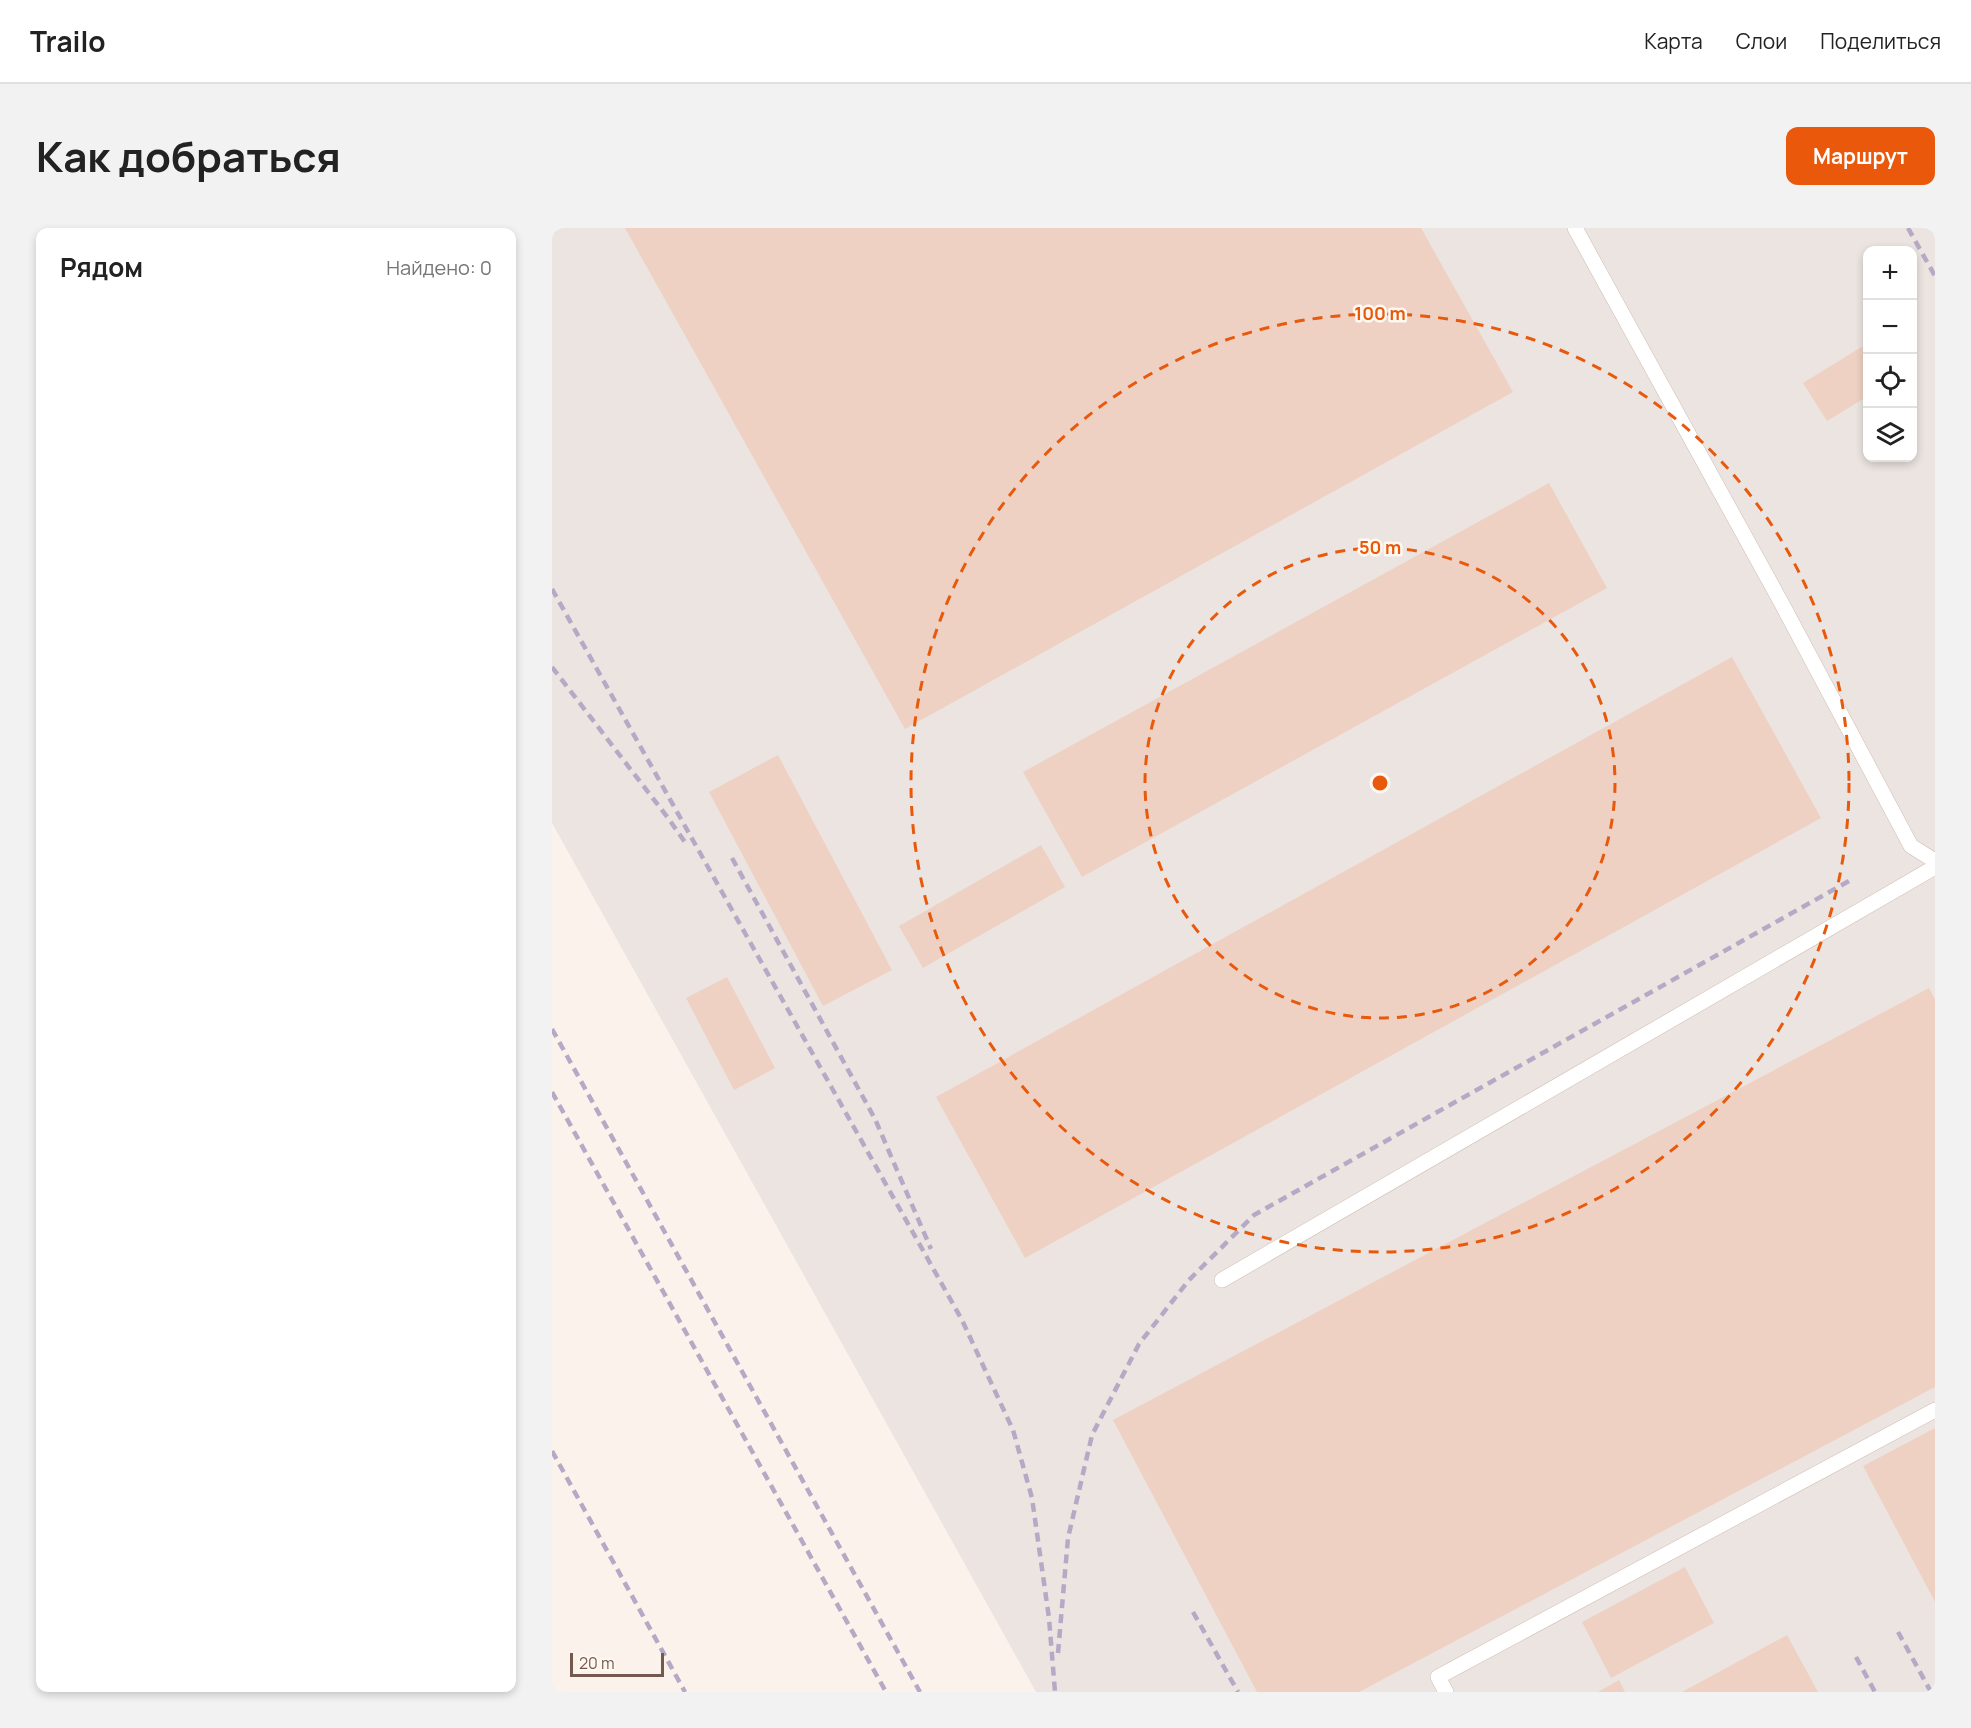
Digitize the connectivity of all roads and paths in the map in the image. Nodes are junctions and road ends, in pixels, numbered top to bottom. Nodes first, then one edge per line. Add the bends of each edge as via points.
1 (1575, 228) edge
2 (1935, 861) edge
3 (1935, 867) edge
4 (1222, 1280) dead end
5 (1935, 1410) edge
6 (1446, 1692) edge

1 - 2 lane via 1911,846
3 - 4 lane
5 - 6 lane via 1438,1677

